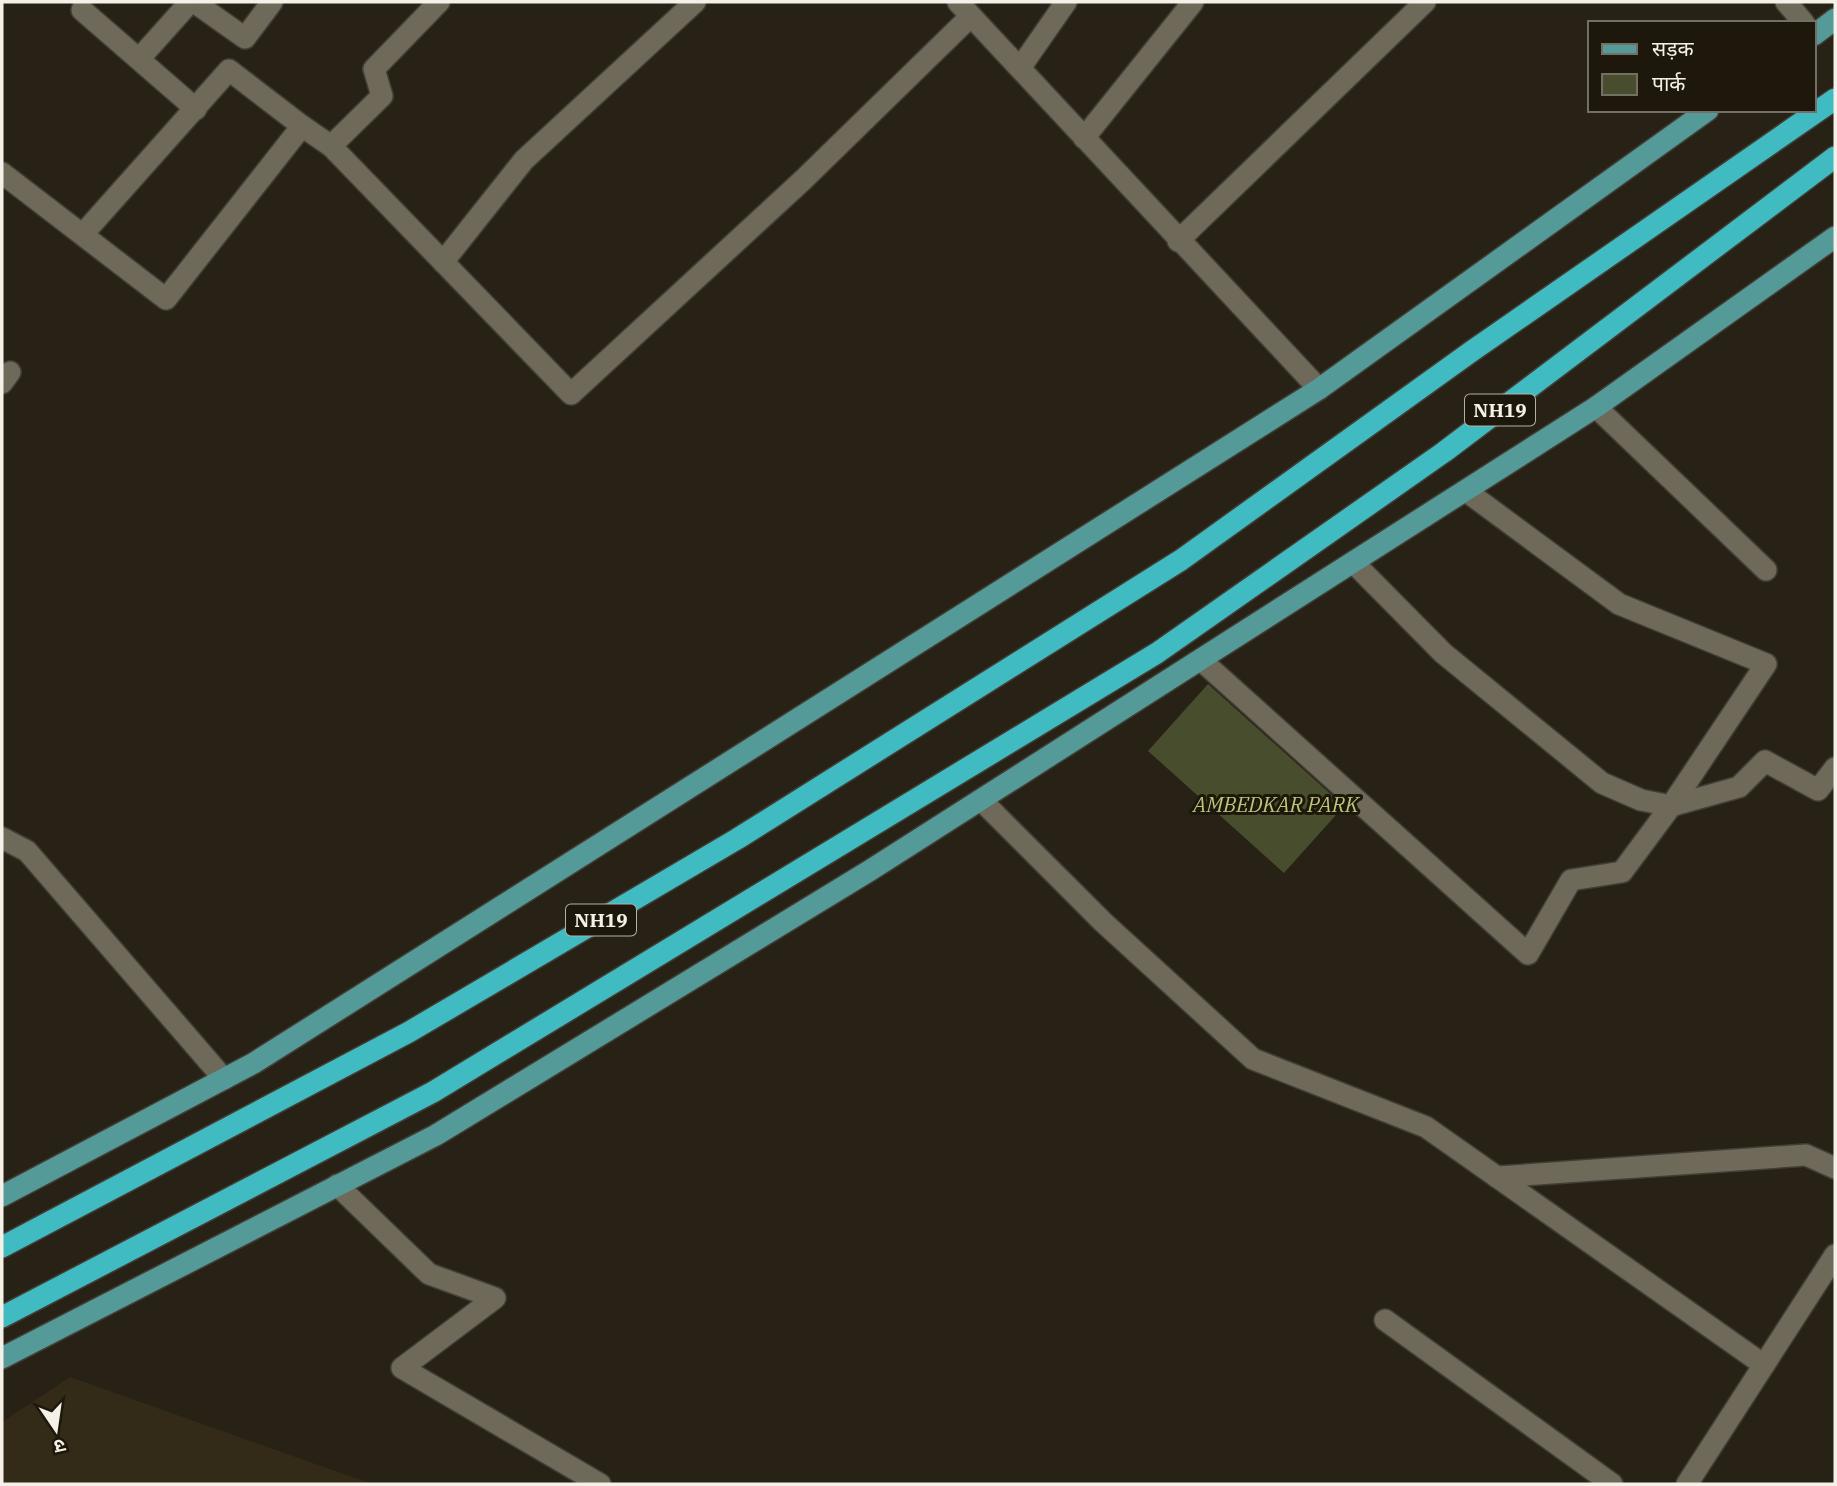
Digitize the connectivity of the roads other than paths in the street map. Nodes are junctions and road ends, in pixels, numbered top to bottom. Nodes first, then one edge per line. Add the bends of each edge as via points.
1 (192, 2) edge
2 (272, 2) edge
3 (439, 2) edge
4 (695, 2) edge
5 (1066, 2) edge
6 (1192, 2) edge
7 (1425, 2) edge
8 (1786, 2) edge
9 (965, 9) edge
10 (82, 10) dead end
11 (1835, 19) edge
12 (1802, 21) edge
13 (1816, 33) edge
14 (139, 59) junction
15 (1020, 68) junction
16 (1835, 99) edge
17 (196, 109) junction
18 (1706, 112) edge
19 (302, 125) junction
20 (1084, 138) junction
21 (331, 146) junction
22 (1835, 157) edge
23 (2, 173) edge
24 (83, 234) junction
25 (1835, 237) edge
26 (1178, 241) junction
27 (443, 262) junction
28 (1319, 389) junction
29 (1597, 407) junction
30 (1466, 491) junction
31 (1354, 563) junction
32 (1766, 570) dead end
33 (1202, 661) junction
34 (1835, 768) edge
35 (981, 800) junction
36 (1671, 806) junction
37 (2, 838) edge
38 (224, 1079) junction
39 (1835, 1168) edge
40 (1497, 1177) junction
41 (337, 1185) junction
42 (2, 1196) edge
43 (2, 1247) edge
44 (1835, 1255) edge
45 (2, 1317) edge
46 (1385, 1320) dead end
47 (2, 1358) edge
48 (1764, 1365) junction
49 (600, 1484) edge
50 (1612, 1484) edge
51 (1688, 1484) edge

1 - 2 street via 245,38
1 - 14 street
3 - 21 street via 374,69 382,96
4 - 27 street via 524,160
5 - 15 street
6 - 20 street
7 - 26 street
8 - 12 street
9 - 15 street
9 - 27 street via 803,180 570,394
10 - 14 street
11 - 13 main road
14 - 17 street
15 - 20 street
16 - 43 highway, NH19 via 1181,560 737,839 409,1032
17 - 19 street via 229,70
17 - 24 street
18 - 28 main road
19 - 21 street
19 - 24 street via 166,299
20 - 26 street
21 - 27 street
22 - 45 highway, NH19 via 1444,452 1157,653 433,1092
23 - 24 street
25 - 29 main road
26 - 28 street
28 - 38 main road
29 - 30 main road
29 - 32 street
30 - 31 main road
30 - 36 street via 1619,604 1766,664
31 - 33 main road
31 - 36 street via 1443,653 1602,783 1641,800
33 - 35 main road
33 - 36 street via 1528,954 1571,880 1622,872
34 - 36 street via 1818,790 1765,761 1739,787
35 - 40 street via 1102,922 1253,1059 1426,1127
35 - 41 main road via 436,1135
37 - 38 street via 27,851
38 - 42 main road
39 - 40 street via 1806,1154
40 - 48 street
41 - 47 main road
41 - 49 street via 429,1274 495,1298 402,1368
44 - 48 street
46 - 50 street
48 - 51 street

